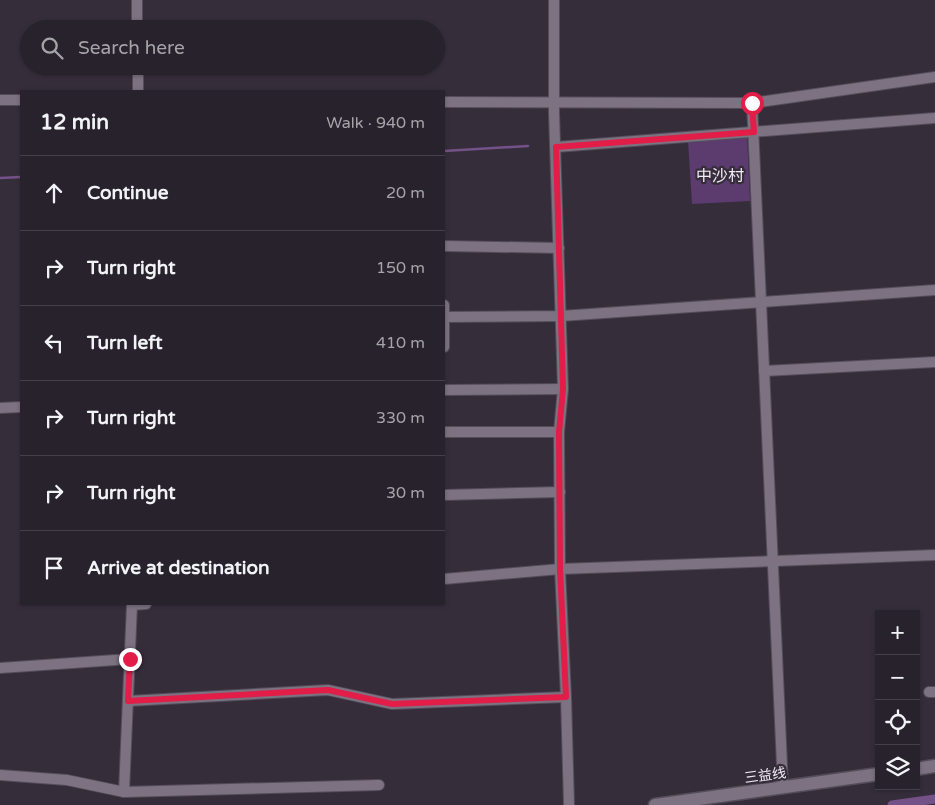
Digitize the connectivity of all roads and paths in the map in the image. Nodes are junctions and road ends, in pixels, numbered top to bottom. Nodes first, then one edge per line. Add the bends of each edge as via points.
1 (137, 0) edge
2 (554, 0) edge
3 (137, 20) edge
4 (138, 75) edge
5 (935, 76) edge
6 (138, 90) edge
7 (0, 100) edge
8 (20, 100) edge
9 (445, 102) edge
10 (554, 103) junction
11 (752, 103) junction
12 (935, 118) edge
13 (754, 132) junction
14 (556, 147) junction
15 (445, 246) edge
16 (559, 248) junction
17 (935, 290) edge
18 (761, 303) junction
19 (561, 316) junction
20 (445, 317) edge
21 (935, 362) edge
22 (764, 371) junction
23 (563, 389) junction
24 (445, 390) edge
25 (20, 407) edge
26 (0, 408) edge
27 (445, 432) edge
28 (559, 432) junction
29 (560, 492) junction
30 (445, 495) edge
31 (935, 555) edge
32 (773, 561) junction
33 (560, 569) junction
34 (445, 579) edge
35 (132, 605) edge
36 (130, 659) junction
37 (0, 668) edge
38 (566, 697) junction
39 (128, 701) junction
40 (935, 766) edge
41 (920, 768) edge
42 (0, 775) edge
43 (875, 775) edge
44 (379, 785) dead end
45 (783, 787) junction
46 (124, 792) junction
47 (569, 805) edge
48 (656, 805) edge

1 - 3 street
2 - 10 street
4 - 6 street
5 - 11 street
7 - 8 street
9 - 10 street
10 - 11 street
10 - 14 street
11 - 13 street
12 - 13 street
13 - 14 street
13 - 18 street
14 - 16 street
15 - 16 street
16 - 19 street
17 - 18 street
18 - 19 street
18 - 22 street
19 - 20 street
19 - 23 street
21 - 22 street
22 - 32 street
23 - 24 street
23 - 28 street
25 - 26 street
27 - 28 street
28 - 29 street
29 - 30 street
29 - 33 street
31 - 32 street
32 - 33 street
32 - 45 street
33 - 34 street
33 - 38 street
35 - 36 street
36 - 37 street
36 - 39 street
38 - 39 street via 392,704 328,690
38 - 47 street
39 - 46 street
40 - 41 main road
42 - 46 street via 67,780
43 - 45 main road, 三益线
44 - 46 street
45 - 48 main road, 三益线

